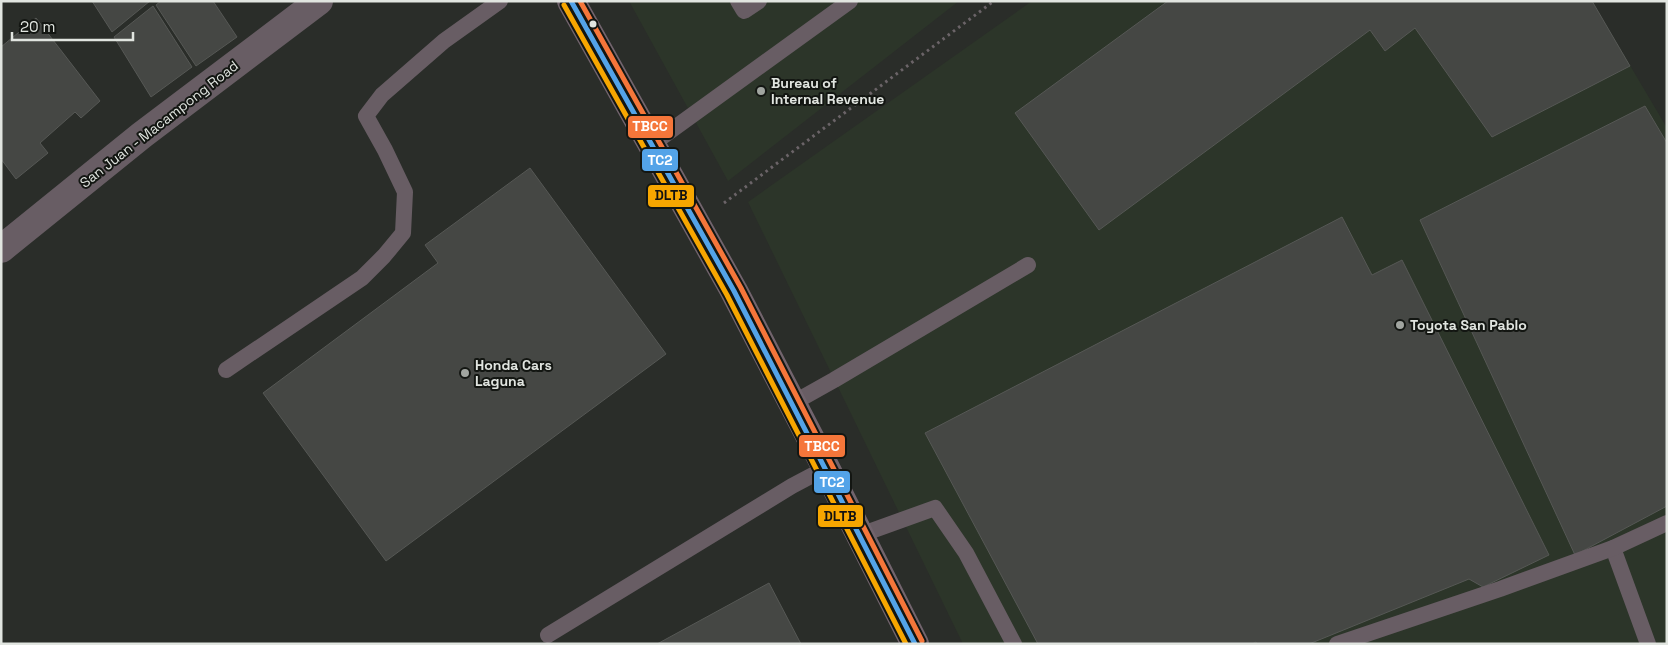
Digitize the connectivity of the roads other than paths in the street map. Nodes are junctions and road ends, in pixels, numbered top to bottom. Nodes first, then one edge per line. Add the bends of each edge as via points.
1 (319, 1) edge
2 (500, 1) edge
3 (571, 1) edge
4 (738, 1) edge
5 (759, 1) edge
6 (850, 1) edge
7 (652, 144) junction
8 (1, 249) edge
9 (1028, 265) dead end
10 (226, 370) dead end
11 (792, 403) junction
12 (826, 468) junction
13 (1667, 523) edge
14 (860, 535) junction
15 (1613, 548) junction
16 (548, 635) dead end
17 (915, 644) edge
18 (1014, 644) edge
19 (1337, 644) edge
20 (1648, 644) edge

1 - 8 street, San Juan - Macampong Road via 142,135
2 - 10 lane via 444,42 382,95 366,116 405,192 402,233 362,278
3 - 7 main road
4 - 5 lane via 744,11
6 - 7 lane
7 - 11 main road
9 - 11 lane
11 - 12 main road
12 - 14 main road
12 - 16 lane
13 - 15 lane
14 - 17 main road
14 - 18 lane via 935,508 966,553
15 - 19 lane
15 - 20 lane

